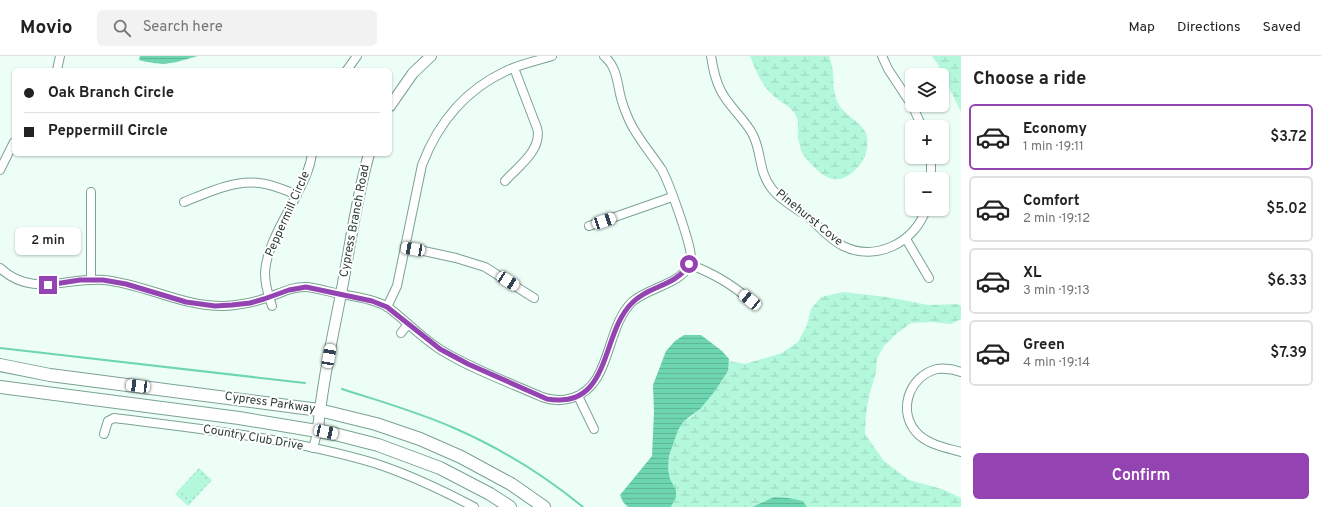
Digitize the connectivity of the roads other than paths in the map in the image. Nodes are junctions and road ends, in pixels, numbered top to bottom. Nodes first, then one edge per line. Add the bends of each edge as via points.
1 (60, 56) edge
2 (357, 56) edge
3 (431, 56) edge
4 (552, 56) edge
5 (604, 56) edge
6 (711, 56) edge
7 (882, 56) edge
8 (57, 68) edge
9 (348, 68) edge
10 (514, 68) junction
11 (392, 103) edge
12 (919, 120) edge
13 (12, 146) edge
14 (312, 156) edge
15 (368, 156) edge
16 (0, 170) edge
17 (505, 181) dead end
18 (91, 192) dead end
19 (297, 195) junction
20 (672, 197) junction
21 (184, 202) dead end
22 (923, 216) edge
23 (589, 226) dead end
24 (906, 239) junction
25 (405, 247) junction
26 (689, 264) junction
27 (0, 268) edge
28 (929, 278) dead end
29 (91, 280) junction
30 (341, 294) junction
31 (269, 297) junction
32 (534, 298) dead end
33 (750, 300) dead end
34 (272, 306) dead end
35 (387, 307) junction
36 (408, 324) junction
37 (401, 333) dead end
38 (0, 365) edge
39 (961, 372) edge
40 (0, 387) edge
41 (578, 396) junction
42 (320, 410) junction
43 (594, 429) dead end
44 (318, 430) junction
45 (104, 434) dead end
46 (313, 448) junction
47 (961, 452) edge
48 (474, 507) edge
49 (510, 507) edge
50 (544, 507) edge

1 - 8 street
2 - 9 street
3 - 11 street via 413,73
4 - 10 street
5 - 20 street via 615,70 621,99 629,120 639,139 662,170
6 - 24 street, Pinehurst Cove via 720,90 750,130 762,171 772,189 781,198 809,218 831,239 849,249 876,251 894,246
7 - 12 street
10 - 17 street via 537,128 538,138 534,149
10 - 25 street via 489,80 470,94 454,109 439,129 421,170
13 - 16 street
14 - 19 street, Peppermill Circle via 309,170
15 - 30 street, Cypress Branch Road
18 - 29 street
19 - 21 street via 273,186 247,183 222,188
19 - 31 street, Peppermill Circle via 268,256 265,281
20 - 23 street
20 - 26 street via 689,241
22 - 24 street, Pinehurst Cove
24 - 28 street
25 - 32 street via 485,267
25 - 35 street via 397,286
26 - 33 street via 718,276
26 - 41 street via 675,280 644,293 628,306 597,377 590,387
27 - 29 street via 10,276 32,284 48,285
29 - 31 street via 126,284 205,305 250,303
30 - 31 street via 306,287
30 - 35 street
30 - 42 street, Cypress Branch Road
31 - 34 street, Peppermill Circle
35 - 36 street
36 - 37 street
36 - 41 street via 440,349 542,397 562,400
38 - 42 main road, Cypress Parkway via 50,375
39 - 47 street via 941,369 925,374 910,391 907,411 910,423 918,434 934,444
40 - 44 main road, Cypress Parkway
41 - 43 street
42 - 44 street, Cypress Branch Road
42 - 50 main road, Cypress Parkway via 376,424 420,439 512,484
44 - 46 street
44 - 49 main road, Cypress Parkway via 378,445 440,468
45 - 46 street, Country Club Drive via 108,421 114,418 224,432
46 - 48 street, Country Club Drive via 374,464 422,481

